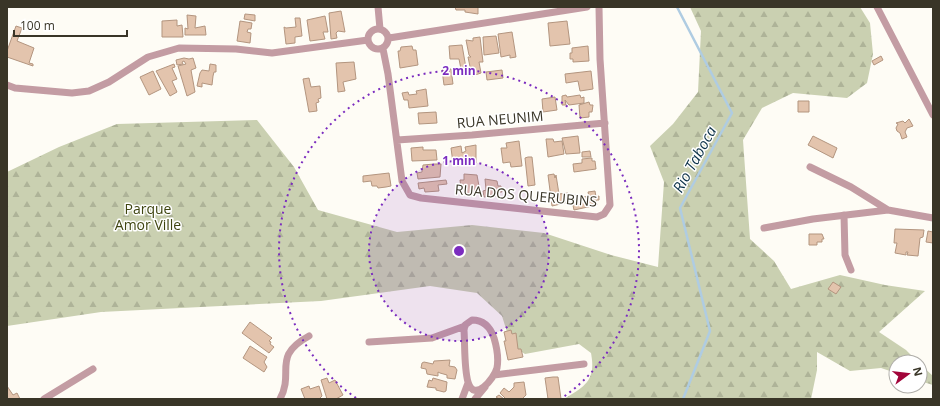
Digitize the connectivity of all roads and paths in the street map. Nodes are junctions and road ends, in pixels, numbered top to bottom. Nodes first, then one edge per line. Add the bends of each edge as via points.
1 (378, 7) edge
2 (587, 7) edge
3 (600, 7) edge
4 (877, 7) edge
5 (380, 29) junction
6 (389, 38) junction
7 (368, 40) junction
8 (383, 49) junction
9 (7, 85) edge
10 (933, 115) edge
11 (605, 123) junction
12 (397, 140) junction
13 (810, 167) dead end
14 (888, 210) junction
15 (844, 215) junction
16 (933, 218) edge
17 (764, 228) dead end
18 (851, 270) dead end
19 (465, 326) junction
20 (309, 336) dead end
21 (369, 342) dead end
22 (584, 364) dead end
23 (93, 369) dead end
24 (494, 375) junction
25 (468, 383) junction
26 (485, 387) junction
27 (44, 399) edge
28 (280, 399) edge
29 (462, 399) edge
30 (475, 399) edge

1 - 5 street
2 - 6 street
3 - 11 street, RUA DOS QUERUBINS via 600,59
4 - 10 street
5 - 6 street via 386,32
5 - 7 street via 374,30
6 - 8 street
7 - 8 street via 373,48
7 - 9 street via 272,53 236,49 179,48 148,57 109,82 89,91 72,93 15,88
8 - 12 street, RUA DOS QUERUBINS
11 - 12 street, RUA NEUNIM
11 - 12 street, RUA DOS QUERUBINS via 610,205 604,214 597,217 415,197 407,191 402,181
13 - 14 street via 851,187
14 - 15 street
14 - 16 street
15 - 17 street
15 - 18 street via 845,256
19 - 21 street via 432,338
19 - 24 street via 472,320 480,320 492,333 498,358
19 - 25 street
20 - 28 street via 289,350
22 - 24 street
23 - 27 street
24 - 26 street
25 - 26 street via 474,389
25 - 29 street
26 - 30 street

